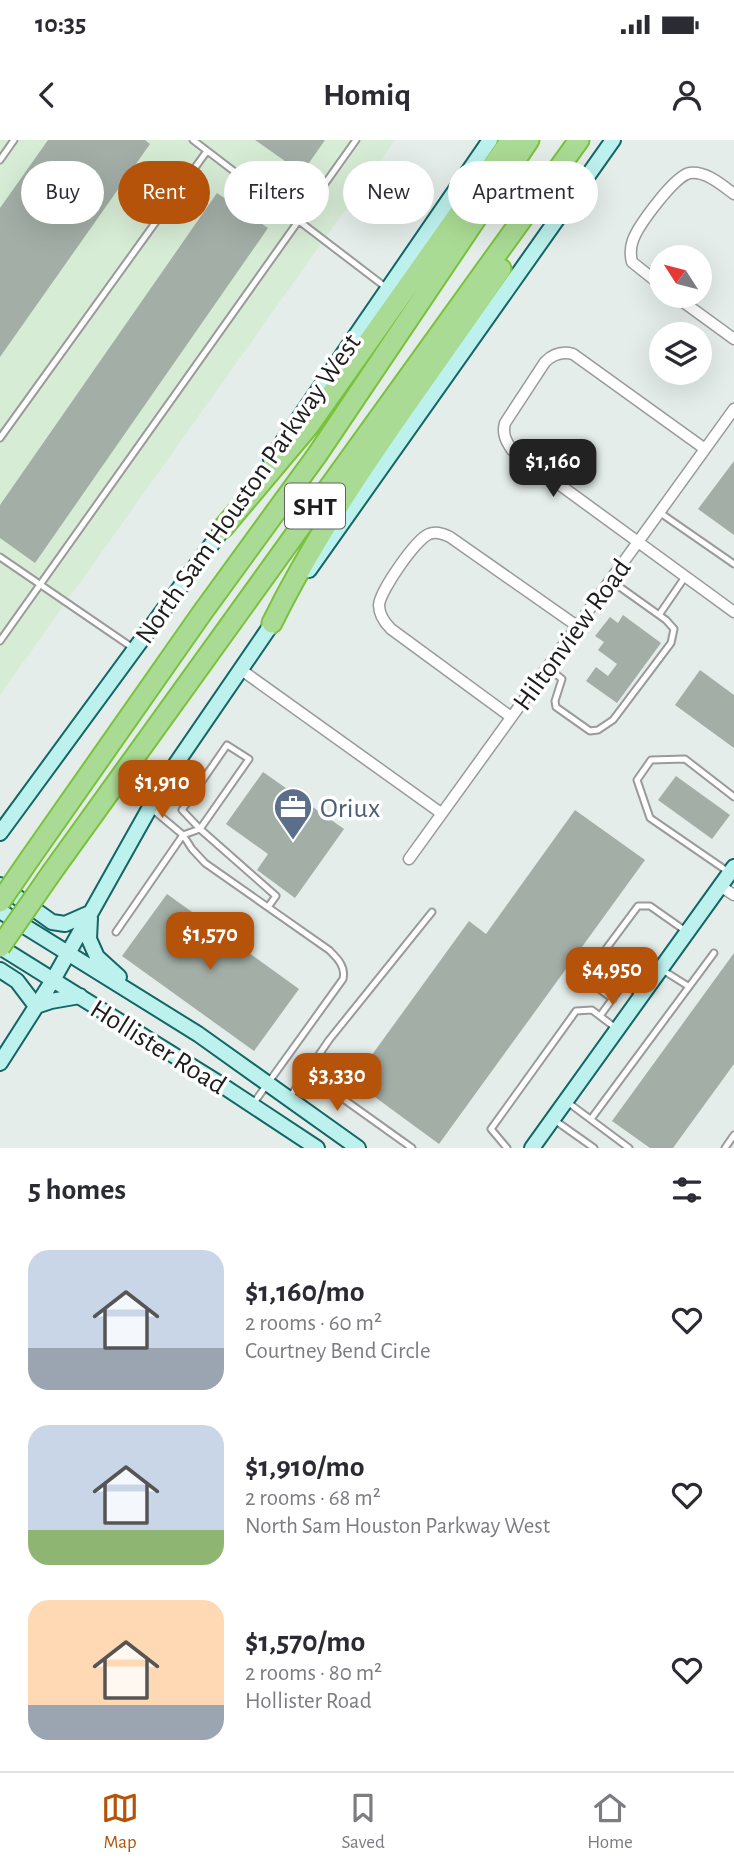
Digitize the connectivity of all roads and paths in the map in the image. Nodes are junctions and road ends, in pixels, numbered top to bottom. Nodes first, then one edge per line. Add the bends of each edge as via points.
1 (14, 140) edge
2 (193, 140) edge
3 (356, 140) edge
4 (489, 140) edge
5 (511, 140) edge
6 (528, 140) edge
7 (579, 140) edge
8 (588, 140) edge
9 (613, 140) edge
10 (207, 151) junction
11 (0, 160) edge
12 (224, 164) edge
13 (329, 178) edge
14 (734, 194) edge
15 (297, 224) edge
16 (303, 224) edge
17 (649, 276) edge
18 (388, 289) junction
19 (691, 308) edge
20 (734, 339) edge
21 (734, 409) edge
22 (0, 438) edge
23 (705, 449) junction
24 (659, 512) junction
25 (223, 528) junction
26 (638, 542) junction
27 (0, 557) edge
28 (734, 564) edge
29 (685, 576) junction
30 (610, 580) junction
31 (41, 585) junction
32 (734, 612) edge
33 (659, 615) junction
34 (272, 623) junction
35 (577, 626) junction
36 (0, 641) edge
37 (134, 649) junction
38 (547, 667) junction
39 (240, 669) junction
40 (511, 718) junction
41 (734, 797) edge
42 (149, 807) junction
43 (441, 813) junction
44 (200, 829) junction
45 (0, 833) edge
46 (183, 835) junction
47 (409, 859) dead end
48 (732, 870) edge
49 (0, 885) edge
50 (720, 886) junction
51 (734, 895) edge
52 (0, 902) edge
53 (268, 907) junction
54 (0, 911) edge
55 (432, 912) dead end
56 (91, 913) junction
57 (22, 915) junction
58 (116, 932) dead end
59 (687, 932) junction
60 (0, 947) edge
61 (68, 953) junction
62 (714, 953) dead end
63 (0, 956) edge
64 (661, 969) junction
65 (0, 970) edge
66 (576, 972) dead end
67 (53, 980) junction
68 (624, 983) junction
69 (688, 986) junction
70 (126, 989) junction
71 (80, 996) junction
72 (642, 996) junction
73 (613, 999) junction
74 (36, 1006) junction
75 (600, 1016) junction
76 (618, 1029) junction
77 (0, 1063) edge
78 (307, 1073) junction
79 (267, 1084) junction
80 (288, 1099) junction
81 (566, 1101) junction
82 (252, 1105) junction
83 (553, 1119) junction
84 (591, 1119) junction
85 (734, 1135) edge
86 (317, 1148) edge
87 (358, 1148) edge
88 (412, 1148) edge
89 (507, 1148) edge
90 (532, 1148) edge
91 (594, 1148) edge
92 (629, 1148) edge
93 (725, 1148) edge

1 - 11 lane
2 - 10 lane
3 - 13 lane
4 - 18 main road, North Sam Houston Parkway West
5 - 25 highway via 308,427
6 - 52 highway, SHT, bridge via 317,455
7 - 57 highway, SHT, bridge
8 - 34 highway via 370,457 289,587
9 - 34 main road
10 - 12 lane
10 - 22 lane
14 - 17 street via 705,175 690,173 674,182 634,237 630,251 632,262
15 - 31 lane
16 - 18 lane
18 - 25 main road, North Sam Houston Parkway West
19 - 20 street
21 - 23 street, Hiltonview Road
23 - 24 street, Hiltonview Road
23 - 26 street via 573,354 565,352 545,362 505,423 506,441 512,450
24 - 26 street, Hiltonview Road
24 - 28 lane
25 - 37 main road, North Sam Houston Parkway West
26 - 29 street
26 - 30 street, Hiltonview Road
27 - 31 lane
29 - 32 street
29 - 33 lane
30 - 33 lane
30 - 35 street, Hiltonview Road
31 - 36 lane
31 - 37 lane
33 - 38 lane via 674,629 671,643 613,720 598,730 590,731 556,707 562,679
34 - 39 main road
35 - 38 street, Hiltonview Road
35 - 40 street via 443,533 430,533 418,542 397,571 380,600 384,623
37 - 45 main road, North Sam Houston Parkway West
38 - 40 street, Hiltonview Road
39 - 42 main road
39 - 43 street
40 - 43 street, Hiltonview Road
41 - 48 lane via 685,759 651,760 637,780 650,818
42 - 46 lane
42 - 56 main road
43 - 47 street, Hiltonview Road
44 - 44 lane via 182,810 227,745 249,759
44 - 46 lane
44 - 53 lane via 276,896
46 - 53 lane via 205,863
46 - 58 lane
48 - 50 main road
49 - 56 main road via 52,922 65,924
50 - 51 street
50 - 59 main road
53 - 79 lane via 329,950 345,972
54 - 61 main road, Hollister Road
55 - 78 lane
56 - 61 main road
56 - 70 main road via 89,939 97,957
57 - 60 highway, SHT, bridge
57 - 63 highway, bridge
59 - 64 main road
59 - 68 lane via 650,905 638,906 600,957 601,965
60 - 67 main road, Hollister Road
61 - 67 main road
61 - 70 main road, Hollister Road
62 - 69 lane
64 - 69 lane
64 - 72 main road
65 - 74 main road via 17,981
66 - 73 lane
67 - 71 main road, Hollister Road
67 - 74 main road
68 - 72 lane
68 - 73 lane
69 - 84 lane
70 - 79 main road, Hollister Road
71 - 74 main road
71 - 82 main road, Hollister Road
72 - 76 main road
73 - 75 lane
74 - 77 main road
75 - 76 lane
75 - 89 lane via 592,1010 576,1012 491,1129
76 - 81 main road
78 - 80 lane
78 - 88 lane
79 - 80 main road, Hollister Road
79 - 82 lane
80 - 87 main road, Hollister Road
81 - 83 main road
81 - 84 lane
82 - 86 main road, Hollister Road
83 - 90 main road
83 - 91 lane
84 - 92 lane
85 - 93 lane

